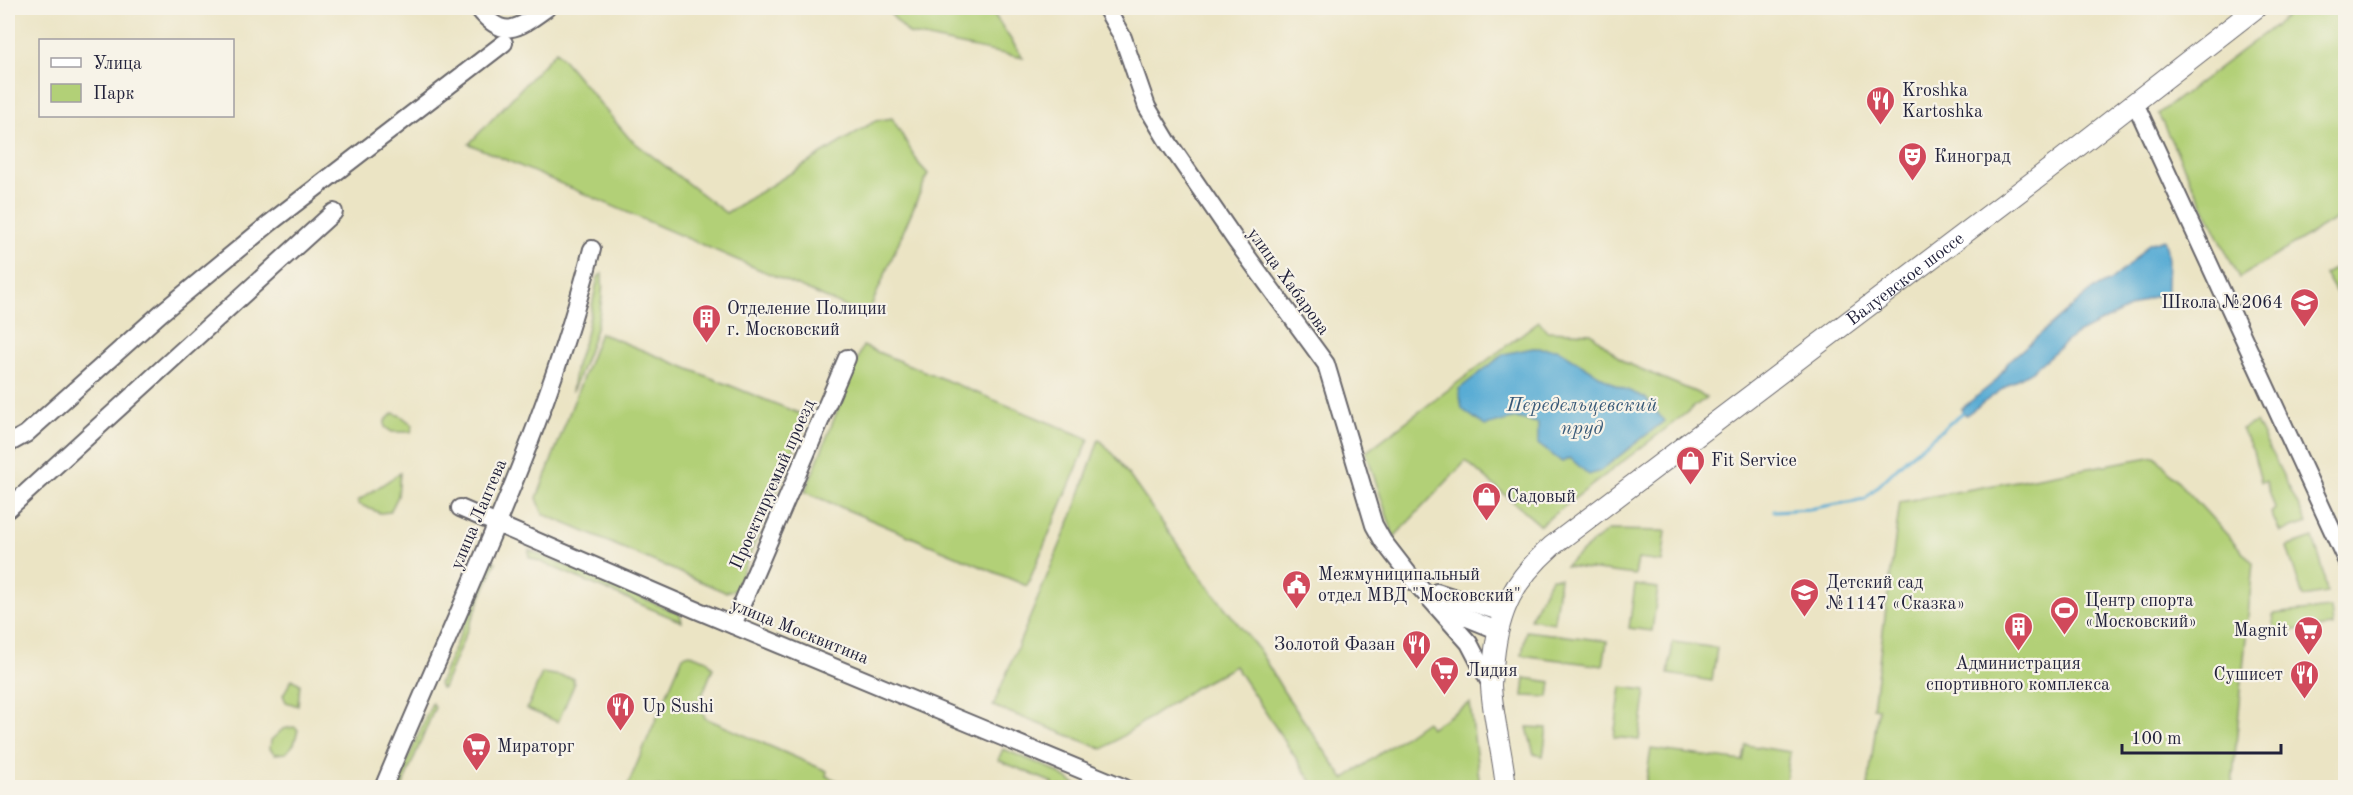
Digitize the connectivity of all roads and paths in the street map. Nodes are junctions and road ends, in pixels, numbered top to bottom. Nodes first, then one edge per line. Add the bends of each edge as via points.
1 (478, 8) edge
2 (547, 8) edge
3 (1106, 8) edge
4 (2256, 8) edge
5 (503, 35) junction
6 (2135, 103) junction
7 (334, 212) dead end
8 (592, 249) dead end
9 (847, 357) dead end
10 (8, 444) edge
11 (460, 508) dead end
12 (8, 509) edge
13 (496, 525) junction
14 (2346, 560) edge
15 (1419, 586) junction
16 (1500, 622) junction
17 (733, 625) junction
18 (1491, 685) junction
19 (383, 788) edge
20 (1125, 788) edge
21 (1506, 788) edge

1 - 5 street
2 - 5 street
3 - 15 street, улица Хабарова via 1123,38 1147,107 1168,142 1326,364 1374,525
4 - 6 main road, Валуевское шоссе
5 - 10 street via 161,314 26,434
6 - 14 street
6 - 16 main road, Валуевское шоссе via 1552,546 1519,581
7 - 12 street
8 - 13 street, улица Лаптева via 550,387
9 - 17 street, Проектируемый проезд
11 - 13 street, улица Москвитина
13 - 17 street, улица Москвитина
13 - 19 street, улица Лаптева
15 - 16 street
15 - 18 street, улица Хабарова via 1469,643
16 - 18 main road
17 - 20 street, улица Москвитина
18 - 21 main road

